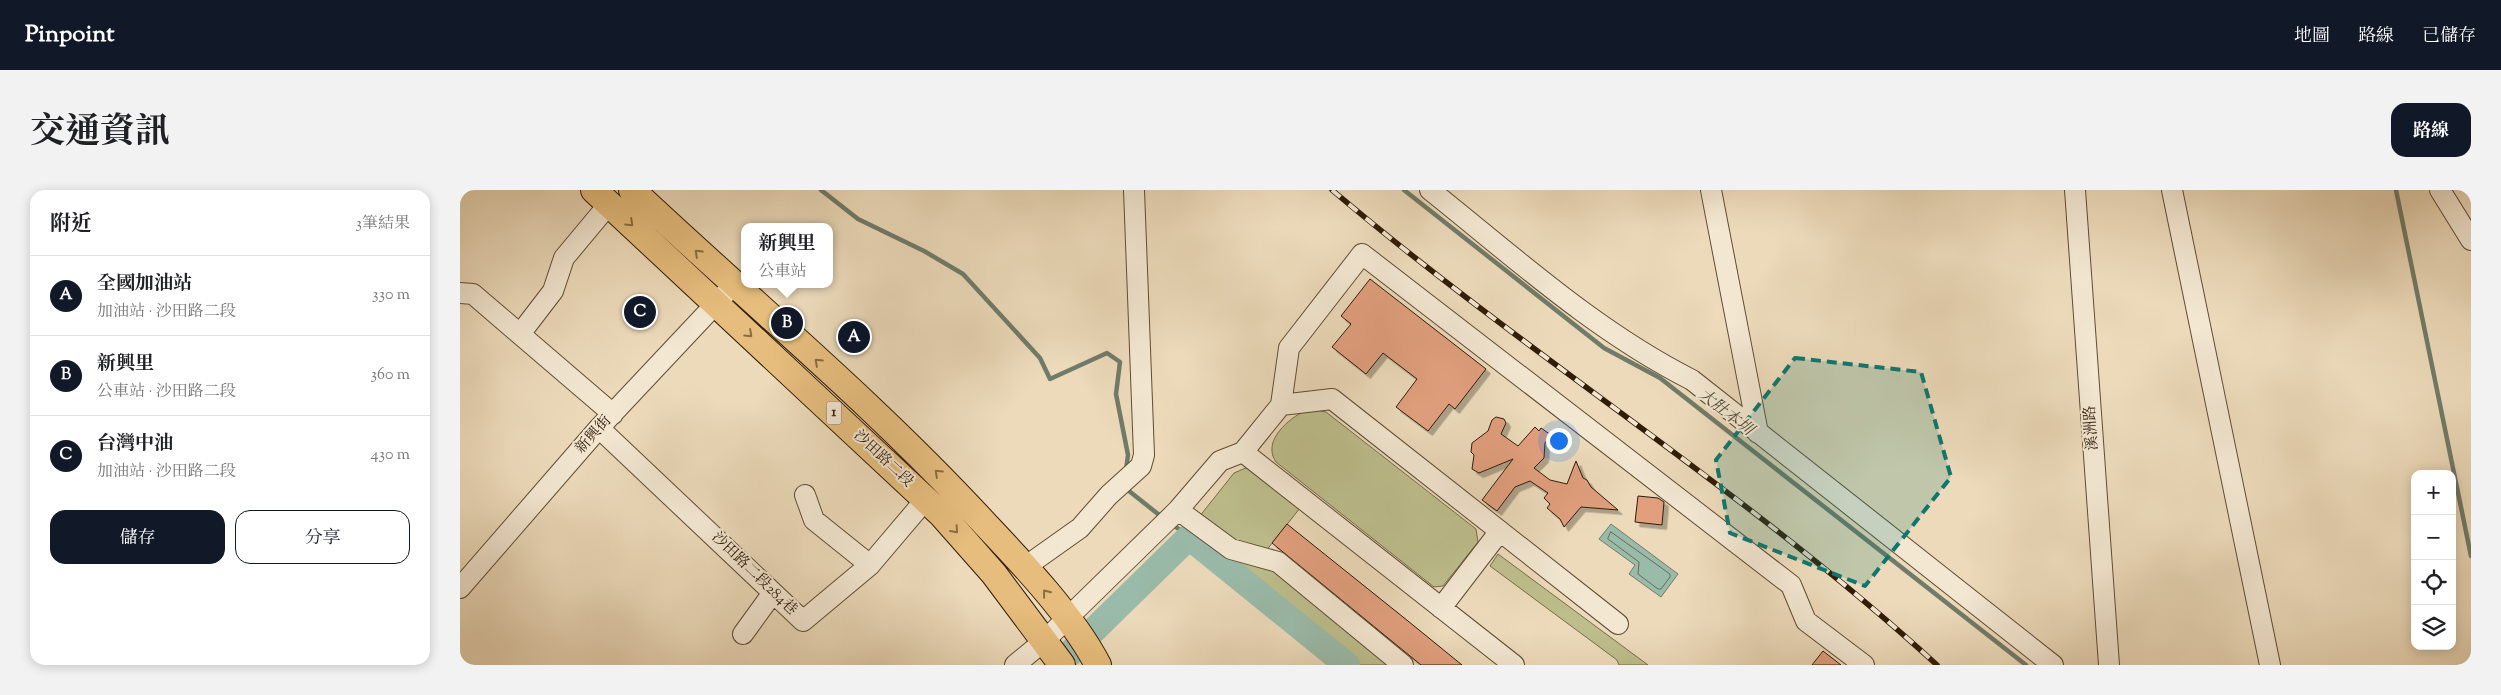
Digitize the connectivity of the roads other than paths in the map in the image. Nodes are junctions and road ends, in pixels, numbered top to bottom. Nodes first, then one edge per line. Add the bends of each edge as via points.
1 (632, 190) edge
2 (1134, 190) edge
3 (1430, 190) edge
4 (1710, 190) edge
5 (2075, 190) edge
6 (2172, 190) edge
7 (2440, 190) edge
8 (602, 197) edge
9 (2471, 240) edge
10 (460, 294) edge
11 (724, 294) junction
12 (520, 334) junction
13 (1281, 405) junction
14 (613, 414) junction
15 (599, 428) junction
16 (1758, 433) junction
17 (1243, 452) junction
18 (805, 495) dead end
19 (926, 500) junction
20 (1175, 513) junction
21 (1500, 531) junction
22 (870, 565) junction
23 (1025, 566) junction
24 (460, 588) edge
25 (772, 594) junction
26 (1441, 608) junction
27 (1618, 624) dead end
28 (1072, 625) junction
29 (743, 634) dead end
30 (1054, 653) edge
31 (1095, 661) edge
32 (1015, 665) edge
33 (1403, 665) edge
34 (1514, 665) edge
35 (1864, 665) edge
36 (2053, 665) edge
37 (2109, 665) edge
38 (2270, 665) edge

11 -> 1 main road, 沙田路二段 / 1
2 - 23 street via 1144,455 1140,466 1080,528
3 - 16 street via 1612,334 1650,359 1692,380
4 - 16 street
5 - 37 street, 溪洲路
6 - 38 street
7 - 9 street
8 -> 11 main road, 沙田路二段 / 1
8 - 12 street via 564,258 553,291
10 - 12 street via 473,294
11 - 14 street, 新興街
11 -> 19 main road, 沙田路二段 / 1
23 -> 11 main road, 沙田路二段 / 1 via 942,477
12 - 14 street
13 - 17 street
13 - 21 street via 1332,399
13 - 35 street via 1289,348 1362,254 1791,585 1806,621
14 - 15 street, 新興街
15 - 24 street, 新興街
15 - 25 street, 沙田路二段284巷 via 760,579
16 - 36 street
17 - 20 street via 1220,461
17 - 26 street
18 - 22 street via 814,520
19 - 22 street, 沙田路二段284巷
19 -> 30 main road, 沙田路二段 / 1 via 994,574
20 - 28 street
20 - 33 street via 1230,549 1278,562
21 - 26 street
21 - 27 street
22 - 25 street, 沙田路二段284巷 via 803,621
28 -> 23 main road, 沙田路二段 / 1
25 - 29 street
26 - 34 street
28 - 30 street
28 - 31 main road, 沙田路二段 / 1
30 - 32 street

